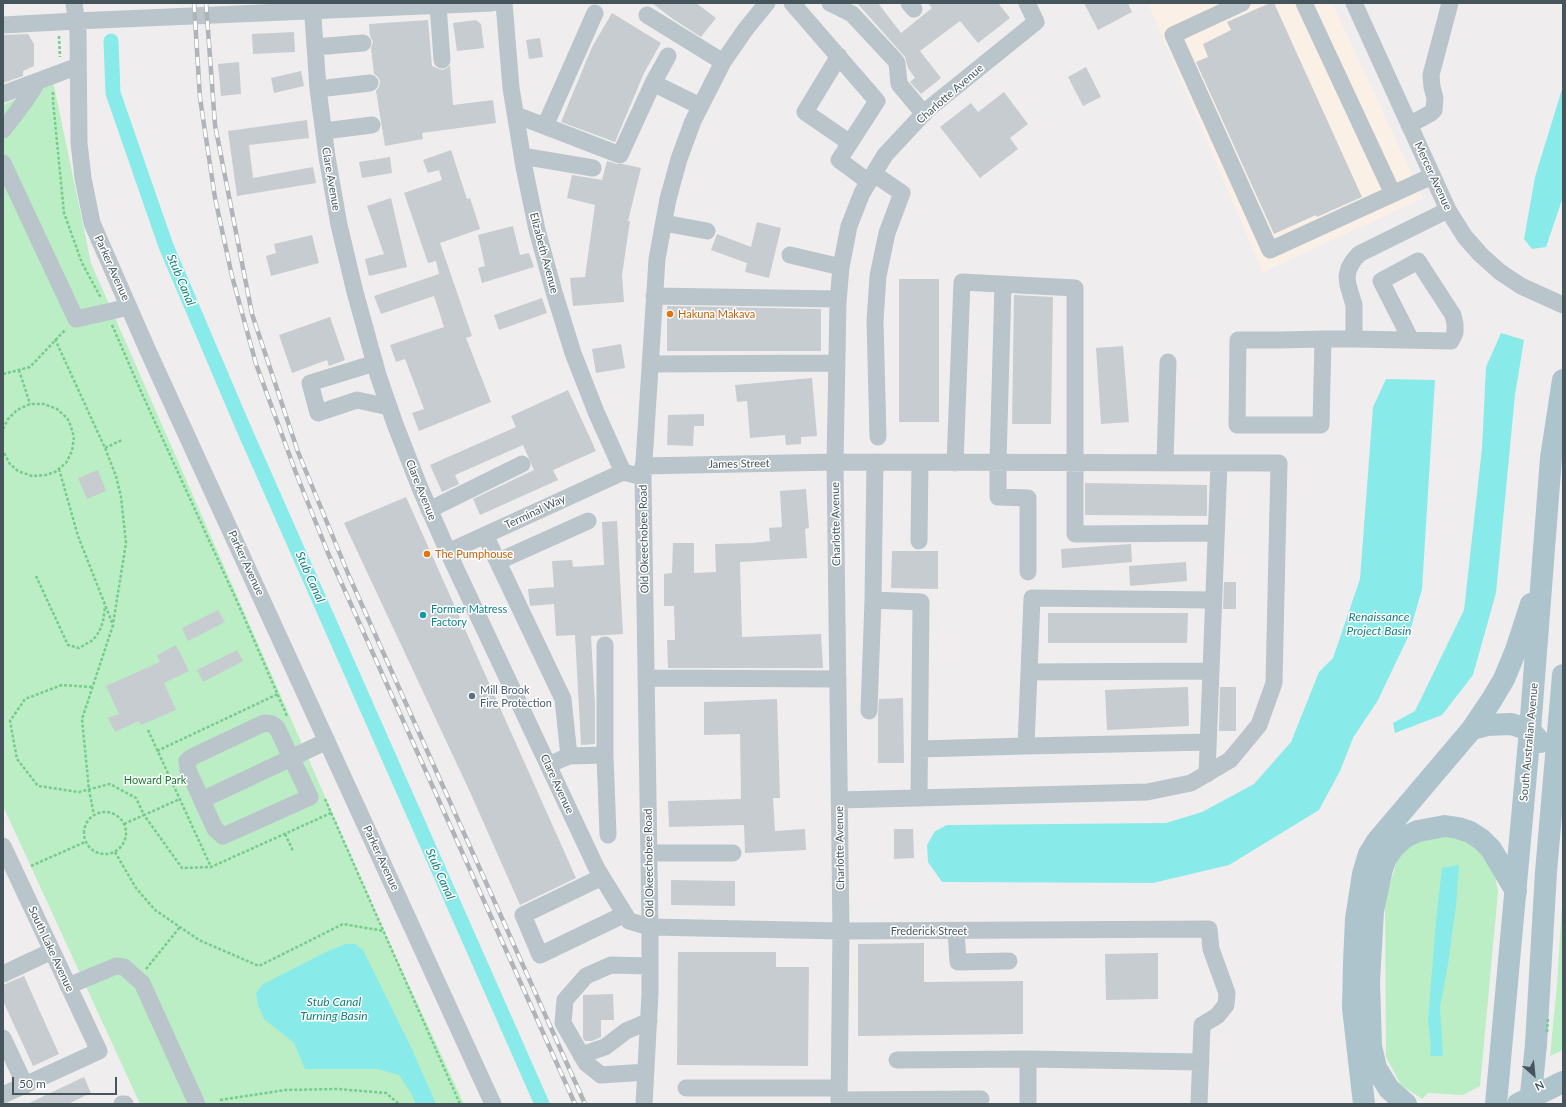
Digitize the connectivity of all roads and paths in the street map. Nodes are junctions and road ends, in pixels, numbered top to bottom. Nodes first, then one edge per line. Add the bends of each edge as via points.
1 (74, 3) edge
2 (492, 3) edge
3 (504, 3) edge
4 (767, 3) edge
5 (792, 3) edge
6 (830, 3) edge
7 (1027, 3) edge
8 (1242, 3) edge
9 (1304, 3) edge
10 (1354, 3) edge
11 (1450, 3) edge
12 (373, 5) edge
13 (438, 5) junction
14 (312, 7) edge
15 (226, 9) edge
16 (595, 13) dead end
17 (648, 16) dead end
18 (76, 21) junction
19 (3, 25) edge
20 (363, 44) dead end
21 (315, 47) junction
22 (668, 56) dead end
23 (839, 56) junction
24 (442, 60) dead end
25 (723, 62) junction
26 (78, 66) junction
27 (38, 81) junction
28 (370, 83) dead end
29 (653, 83) junction
30 (54, 87) dead end
31 (318, 89) junction
32 (3, 94) edge
33 (700, 106) junction
34 (924, 114) junction
35 (516, 115) junction
36 (372, 125) dead end
37 (1409, 125) junction
38 (545, 126) junction
39 (3, 130) edge
40 (324, 131) junction
41 (850, 143) junction
42 (522, 156) junction
43 (3, 163) edge
44 (593, 168) dead end
45 (1432, 176) junction
46 (871, 178) junction
47 (1393, 194) junction
48 (1448, 210) junction
49 (664, 223) junction
50 (707, 231) dead end
51 (790, 255) dead end
52 (841, 267) junction
53 (1004, 284) junction
54 (654, 296) junction
55 (838, 299) junction
56 (1563, 305) edge
57 (129, 307) junction
58 (107, 312) junction
59 (76, 319) junction
60 (1354, 338) junction
61 (55, 339) junction
62 (1323, 339) junction
63 (1411, 340) junction
64 (1168, 362) dead end
65 (375, 363) junction
66 (837, 363) junction
67 (650, 364) junction
68 (19, 370) junction
69 (3, 374) edge
70 (1563, 380) edge
71 (30, 404) junction
72 (389, 407) junction
73 (3, 429) edge
74 (878, 437) dead end
75 (122, 440) dead end
76 (105, 448) junction
77 (3, 451) edge
78 (835, 462) junction
79 (876, 462) junction
80 (998, 462) junction
81 (920, 463) junction
82 (955, 463) junction
83 (1076, 463) junction
84 (1165, 463) junction
85 (1219, 463) junction
86 (522, 464) dead end
87 (59, 469) junction
88 (623, 472) junction
89 (643, 472) junction
90 (429, 510) junction
91 (588, 521) dead end
92 (1216, 533) junction
93 (485, 535) junction
94 (920, 541) dead end
95 (448, 552) junction
96 (1544, 559) junction
97 (499, 561) junction
98 (1028, 572) dead end
99 (36, 576) dead end
100 (873, 600) junction
101 (1213, 600) junction
102 (106, 605) junction
103 (113, 625) junction
104 (605, 645) dead end
105 (1211, 671) junction
106 (1029, 672) junction
107 (1563, 676) edge
108 (646, 678) junction
109 (838, 679) junction
110 (92, 687) junction
111 (278, 694) junction
112 (869, 711) dead end
113 (290, 723) dead end
114 (1472, 729) junction
115 (148, 730) dead end
116 (1530, 730) junction
117 (327, 741) junction
118 (1208, 742) junction
119 (1026, 746) junction
120 (920, 749) junction
121 (157, 751) junction
122 (605, 755) junction
123 (569, 756) junction
124 (291, 757) junction
125 (548, 765) junction
126 (1207, 774) junction
127 (1555, 782) junction
128 (89, 790) junction
129 (322, 792) dead end
130 (919, 798) junction
131 (180, 799) junction
132 (202, 800) junction
133 (839, 800) junction
134 (331, 813) junction
135 (94, 815) junction
136 (144, 815) junction
137 (124, 824) junction
138 (285, 834) junction
139 (608, 835) dead end
140 (85, 842) junction
141 (3, 846) edge
142 (293, 851) dead end
143 (115, 852) junction
144 (649, 853) junction
145 (733, 853) dead end
146 (31, 866) dead end
147 (211, 867) junction
148 (9, 874) edge
149 (602, 876) junction
150 (1516, 891) junction
151 (625, 914) junction
152 (180, 927) junction
153 (650, 927) junction
154 (384, 931) junction
155 (841, 931) junction
156 (956, 931) junction
157 (52, 951) junction
158 (1010, 961) dead end
159 (650, 966) junction
160 (3, 974) edge
161 (137, 979) junction
162 (68, 986) junction
163 (648, 1021) junction
164 (3, 1038) edge
165 (581, 1055) junction
166 (1028, 1059) junction
167 (897, 1060) dead end
168 (1201, 1062) junction
169 (646, 1072) junction
170 (1563, 1082) edge
171 (25, 1085) junction
172 (686, 1088) dead end
173 (3, 1095) edge
174 (839, 1097) edge
175 (220, 1100) dead end
176 (981, 1100) dead end
177 (1524, 1103) edge
178 (197, 1104) edge
179 (399, 1104) edge
180 (460, 1104) edge
181 (493, 1104) edge
182 (644, 1104) edge
183 (1028, 1104) edge
184 (1199, 1104) edge
185 (1364, 1104) edge
186 (1406, 1104) edge
187 (1496, 1104) edge
188 (1503, 1104) edge

1 - 18 street, Parker Avenue
2 - 13 street
3 - 35 street, Elizabeth Avenue via 511,88
4 - 25 street, Old Okeechobee Road
5 - 23 street
6 - 34 street via 852,14 894,59 897,63 899,84
7 - 34 street, Charlotte Avenue via 1036,22
8 - 47 street via 1173,35 1270,250
9 - 47 street
10 - 37 street, Mercer Avenue
11 - 37 street via 1431,75 1435,98 1434,110
12 - 13 street
12 - 14 street
13 - 24 street
14 - 15 street
14 - 21 street, Clare Avenue
15 - 18 street via 194,16
16 - 38 street
17 - 25 street
18 - 19 street
18 - 26 street, Parker Avenue
20 - 21 street
21 - 31 street, Clare Avenue
22 - 29 street
23 - 41 street via 877,101
23 - 41 street via 805,112
25 - 33 street, Old Okeechobee Road
26 - 27 street
26 - 57 street, Parker Avenue via 79,144 92,223
27 - 32 street
27 - 39 street
28 - 31 street
29 - 33 street
29 - 38 street via 620,155
30 - 58 path via 53,101 64,213 82,263
31 - 40 street, Clare Avenue
33 - 49 street, Old Okeechobee Road via 679,159
34 - 46 street, Charlotte Avenue via 885,155
35 - 38 street
35 - 42 street, Elizabeth Avenue
36 - 40 street
37 - 45 street, Mercer Avenue
40 - 65 street, Clare Avenue via 339,225
41 - 46 street via 839,160
42 - 44 street
42 - 88 street, Elizabeth Avenue via 537,230 573,353
43 - 59 street
45 - 47 street
45 - 48 street, Mercer Avenue
46 - 52 street, Charlotte Avenue via 849,226
46 - 74 street via 902,193 887,233 878,276 875,321
48 - 56 street, Mercer Avenue via 1465,237 1500,272 1521,286
48 - 60 street via 1363,252 1353,261 1347,276 1354,305
49 - 50 street
49 - 54 street, Old Okeechobee Road via 657,259
51 - 52 street
52 - 55 street, Charlotte Avenue
53 - 80 street
53 - 82 street via 962,282
53 - 83 street via 1075,288
54 - 55 street
54 - 67 street, Old Okeechobee Road
55 - 66 street, Charlotte Avenue
57 - 58 street
57 - 117 street, Parker Avenue
58 - 59 street
58 - 111 path
59 - 61 path
60 - 62 street
60 - 63 street
61 - 68 path via 30,367
61 - 76 path
62 - 62 street via 1238,340 1237,425 1321,425
63 - 63 street via 1451,341 1455,333 1453,315 1418,261 1381,281
64 - 84 street
65 - 72 street, Clare Avenue
65 - 72 street via 310,383 318,413 357,400
66 - 67 street
66 - 78 street, Charlotte Avenue
67 - 89 street, Old Okeechobee Road
68 - 69 path
68 - 71 path
70 - 96 main road, South Australian Avenue via 1551,458
71 - 73 path via 12,414
71 - 87 path via 50,406 62,413 70,424 74,437 72,451 66,463
72 - 90 street, Clare Avenue
75 - 76 path
76 - 103 path via 121,497 126,543
77 - 87 path via 10,464 27,475 46,475
78 - 79 street, James Street
78 - 89 street, James Street
78 - 109 street, Charlotte Avenue
79 - 81 street, James Street
79 - 100 street
80 - 82 street, James Street
80 - 83 street, James Street
80 - 98 street via 998,497 1028,498
81 - 82 street, James Street
81 - 94 street
83 - 84 street, James Street
83 - 92 street via 1075,534
84 - 85 street, James Street
85 - 92 street
85 - 126 street, James Street via 1279,463 1274,683 1259,725 1230,760
86 - 90 street
87 - 102 path via 78,536
88 - 89 street
88 - 93 street, Terminal Way
89 - 108 street, Old Okeechobee Road
90 - 95 street, Clare Avenue
91 - 97 street
92 - 101 street
93 - 95 street, Terminal Way
93 - 97 street
95 - 125 street, Clare Avenue
96 - 114 main road via 1516,650 1504,679
96 - 116 main road, South Australian Avenue
97 - 123 street via 563,699
99 - 102 path via 68,645 79,648 93,640 101,627
100 - 112 street
100 - 120 street via 921,602
101 - 105 street
101 - 106 street via 1032,598
102 - 103 path
103 - 110 path
104 - 122 street
105 - 106 street
105 - 118 street
106 - 119 street
107 - 127 main road
108 - 109 street
108 - 144 street, Old Okeechobee Road
109 - 133 street, Charlotte Avenue
110 - 128 path via 82,719
110 - 128 path via 62,685 25,699 10,721 17,759 38,786 80,792
111 - 113 path
111 - 121 path
114 - 116 main road via 1487,725 1511,724
114 - 185 main road via 1377,841 1369,854 1363,874 1356,919 1353,1008
115 - 121 path
116 - 127 main road via 1543,748
116 - 150 main road, South Australian Avenue
117 - 124 street
117 - 181 street, Parker Avenue
118 - 119 street
118 - 126 street
119 - 120 street
120 - 130 street
121 - 131 path
122 - 123 street
122 - 139 street
123 - 125 street
124 - 132 street
124 - 132 street via 277,728 264,723 206,750 187,761 188,770
124 - 132 street via 310,797 222,836 215,829
125 - 149 street, Clare Avenue
126 - 130 street via 1191,783 1147,792
127 - 177 main road, bridge via 1546,872 1536,1044
128 - 135 path
128 - 136 path via 110,784 136,798
129 - 134 path
130 - 133 street
131 - 136 path
131 - 147 path
133 - 155 street, Charlotte Avenue
134 - 138 path
134 - 154 path
135 - 137 path via 100,812 114,814
135 - 140 path via 85,825
136 - 137 path
136 - 147 path via 182,868
137 - 143 path via 124,843
138 - 142 path
138 - 147 path
140 - 143 path via 91,850 102,855
140 - 146 path
141 - 148 street, South Lake Avenue
143 - 152 path via 136,888 155,910
144 - 145 street
144 - 153 street, Old Okeechobee Road
148 - 157 street, South Lake Avenue
149 - 151 street, Clare Avenue
149 - 151 street via 523,916 540,955
150 - 186 main road via 1491,849 1476,835 1458,828 1445,826 1418,831 1394,847 1386,858 1373,912 1369,982 1372,1046 1376,1068 1389,1089
150 - 187 main road, South Australian Avenue
151 - 153 street, Clare Avenue via 630,921
152 - 154 path via 199,940 259,966 343,924
152 - 161 path
153 - 155 street, Frederick Street
153 - 159 street, Old Okeechobee Road
154 - 180 path
155 - 156 street, Frederick Street
155 - 174 street, Charlotte Avenue
156 - 158 street via 958,962
156 - 168 street, Frederick Street via 1209,929 1211,949 1227,993 1226,1005 1217,1016 1202,1025
157 - 160 street
157 - 162 street, South Lake Avenue
159 - 163 street, Old Okeechobee Road
159 - 165 street via 611,965 586,976 565,1000 563,1023
161 - 162 street via 124,967 116,966
161 - 178 street via 142,983
162 - 171 street, South Lake Avenue via 99,1051
163 - 165 street via 626,1031 605,1047
163 - 169 street, Old Okeechobee Road
164 - 171 street
165 - 169 street via 586,1063 601,1075
166 - 167 street
166 - 168 street
166 - 183 street
168 - 184 street
169 - 182 street, Old Okeechobee Road
170 - 177 main road
171 - 173 street
172 - 174 street
174 - 176 street
175 - 179 path via 285,1090 338,1089 386,1093
177 - 188 main road

